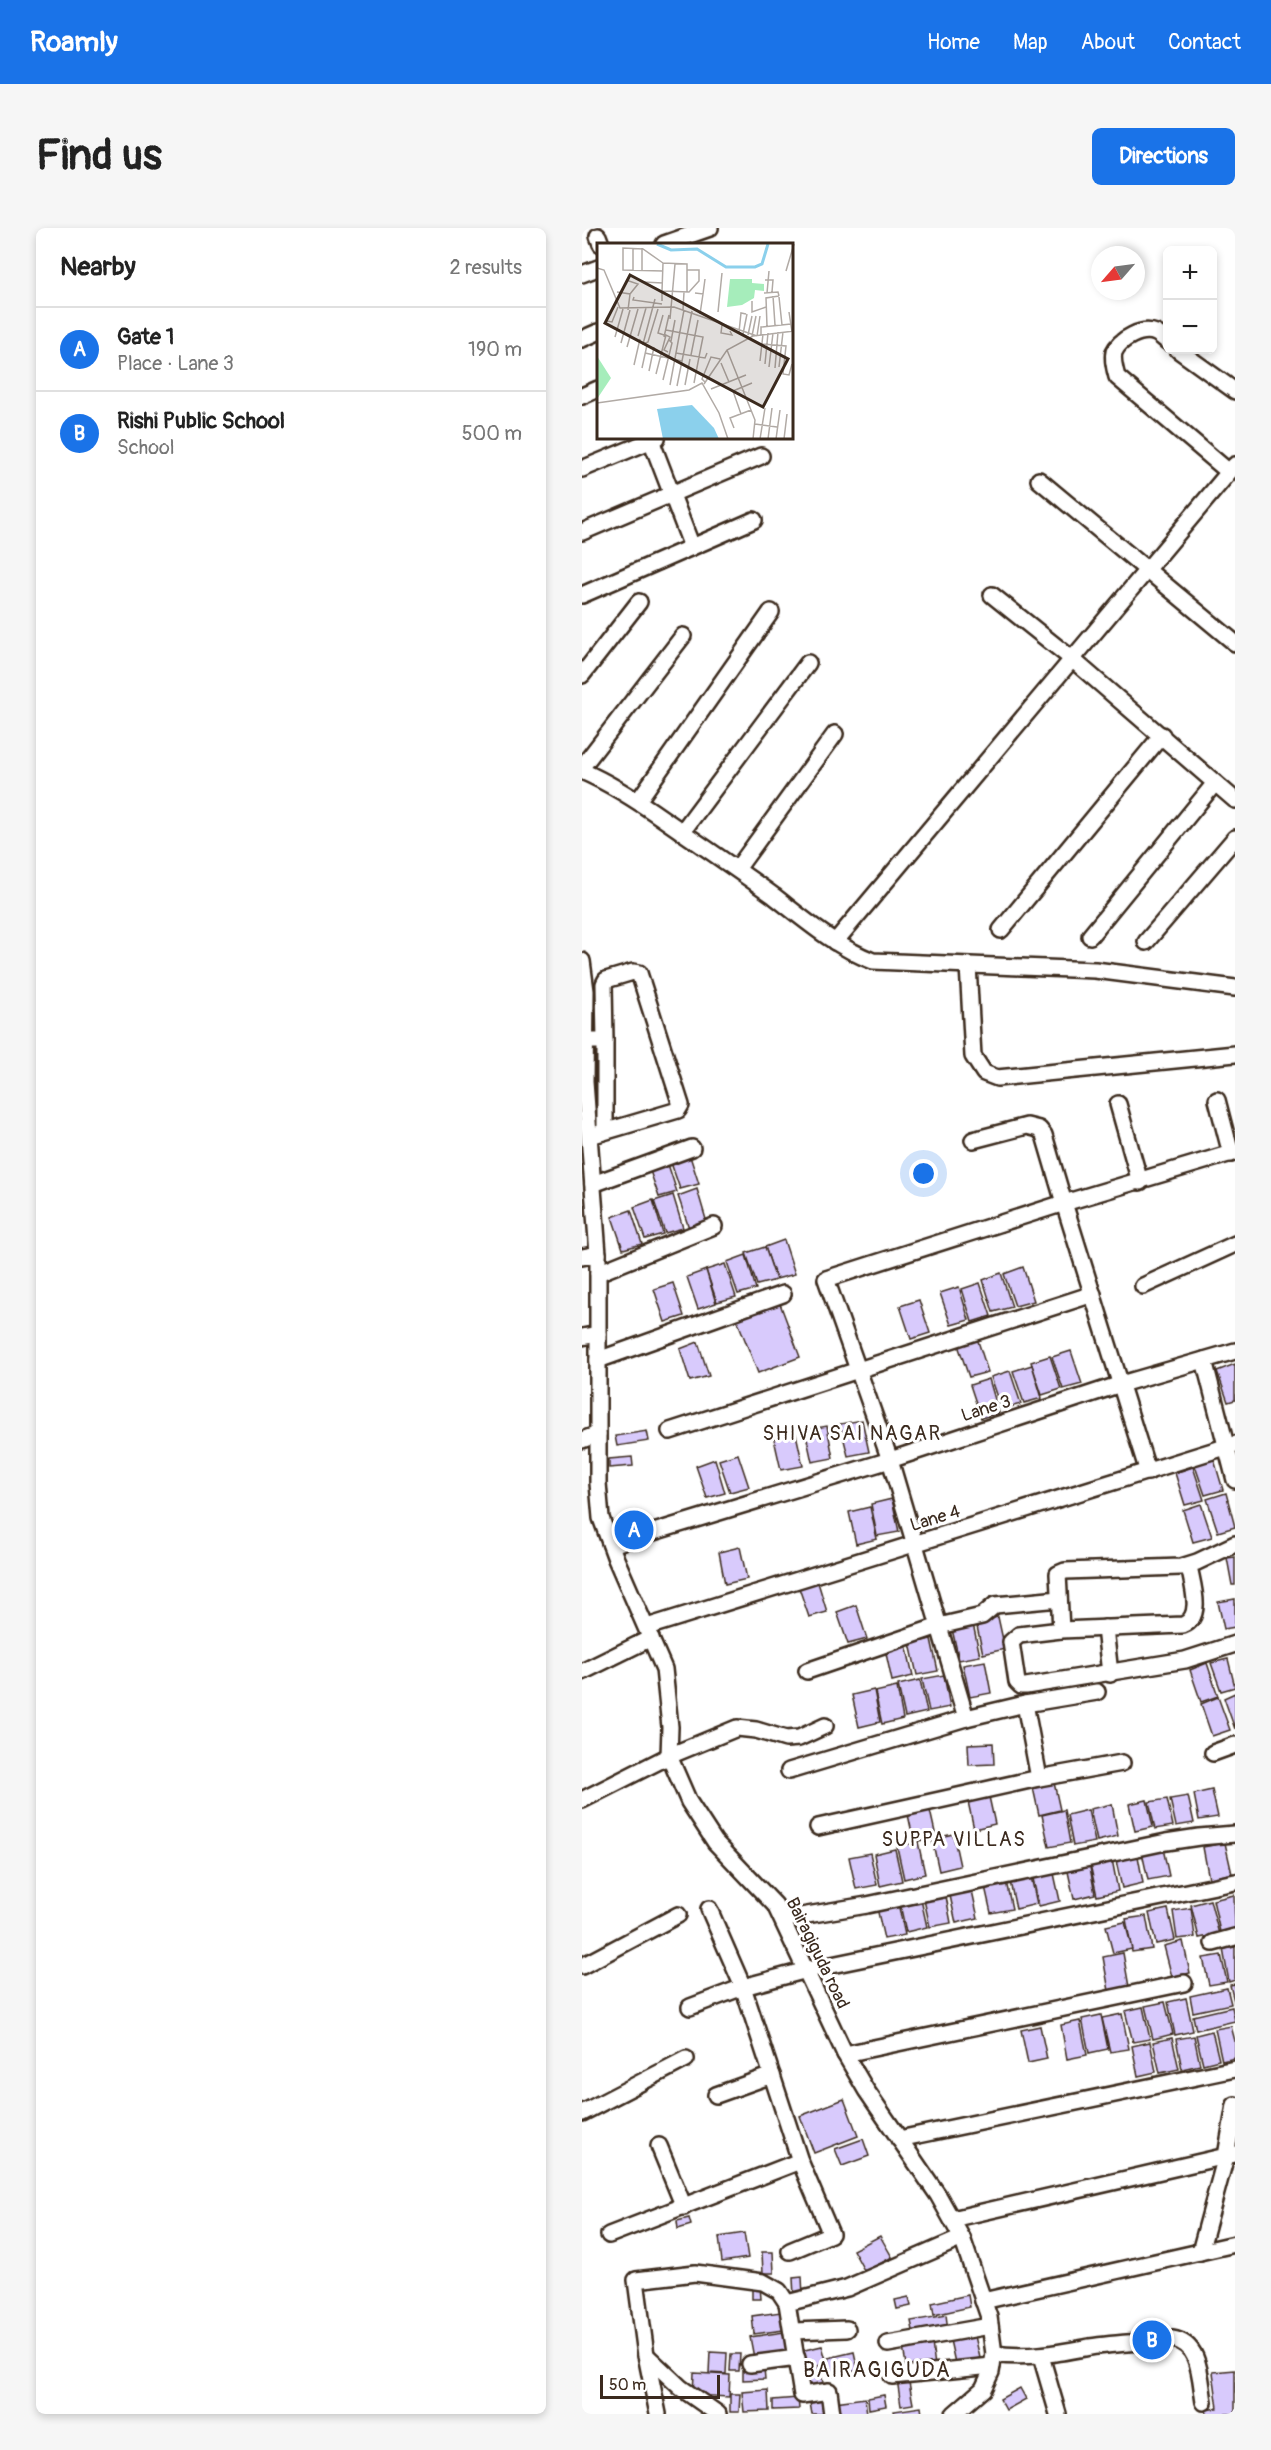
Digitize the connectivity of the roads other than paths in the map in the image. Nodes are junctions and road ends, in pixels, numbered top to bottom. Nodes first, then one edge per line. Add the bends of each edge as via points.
1 (710, 228) edge
2 (667, 243) edge
3 (597, 268) edge
4 (582, 274) edge
5 (597, 332) edge
6 (582, 339) edge
7 (1163, 339) edge
8 (1183, 354) edge
9 (597, 389) edge
10 (1235, 392) edge
11 (582, 396) edge
12 (652, 440) edge
13 (654, 440) edge
14 (761, 456) dead end
15 (1232, 468) edge
16 (582, 469) edge
17 (1039, 480) dead end
18 (673, 494) junction
19 (754, 520) dead end
20 (582, 532) edge
21 (692, 547) junction
22 (1147, 570) junction
23 (582, 595) edge
24 (992, 595) dead end
25 (639, 602) dead end
26 (771, 612) dead end
27 (683, 636) dead end
28 (1235, 643) edge
29 (1072, 659) junction
30 (808, 663) dead end
31 (582, 675) edge
32 (835, 734) dead end
33 (1162, 735) junction
34 (582, 769) edge
35 (1215, 783) junction
36 (1235, 800) edge
37 (638, 801) junction
38 (682, 832) junction
39 (1235, 838) edge
40 (737, 869) junction
41 (1001, 930) dead end
42 (1089, 936) dead end
43 (835, 942) junction
44 (1146, 942) dead end
45 (582, 961) edge
46 (968, 965) junction
47 (1235, 988) edge
48 (585, 1041) junction
49 (605, 1041) junction
50 (1235, 1054) edge
51 (584, 1083) edge
52 (1217, 1100) dead end
53 (1118, 1104) dead end
54 (605, 1130) junction
55 (590, 1136) junction
56 (973, 1140) dead end
57 (692, 1148) dead end
58 (1233, 1153) edge
59 (589, 1178) edge
60 (1140, 1182) junction
61 (1064, 1203) junction
62 (714, 1226) dead end
63 (1235, 1244) edge
64 (598, 1254) junction
65 (582, 1257) edge
66 (598, 1273) junction
67 (1143, 1286) dead end
68 (783, 1294) dead end
69 (1093, 1294) junction
70 (598, 1334) junction
71 (582, 1337) edge
72 (1235, 1351) edge
73 (598, 1360) junction
74 (1204, 1360) junction
75 (858, 1370) junction
76 (1121, 1384) junction
77 (670, 1431) dead end
78 (598, 1434) junction
79 (582, 1440) edge
80 (1230, 1445) edge
81 (890, 1460) junction
82 (1148, 1472) junction
83 (1235, 1479) edge
84 (915, 1544) junction
85 (1235, 1544) edge
86 (611, 1545) junction
87 (1190, 1566) junction
88 (1059, 1599) junction
89 (939, 1626) junction
90 (1105, 1628) junction
91 (1061, 1630) junction
92 (649, 1633) junction
93 (1235, 1644) edge
94 (807, 1671) dead end
95 (582, 1672) edge
96 (1110, 1674) junction
97 (1097, 1692) dead end
98 (1025, 1704) junction
99 (966, 1718) junction
100 (825, 1726) dead end
101 (1235, 1745) edge
102 (1213, 1753) dead end
103 (669, 1756) junction
104 (1122, 1763) dead end
105 (789, 1771) dead end
106 (1039, 1778) junction
107 (582, 1800) edge
108 (819, 1827) dead end
109 (1235, 1834) edge
110 (1235, 1882) edge
111 (709, 1909) dead end
112 (678, 1915) dead end
113 (783, 1919) junction
114 (1235, 1936) edge
115 (1213, 1943) dead end
116 (582, 1966) edge
117 (807, 1970) junction
118 (1185, 1983) dead end
119 (743, 1987) junction
120 (690, 2007) dead end
121 (845, 2054) junction
122 (686, 2059) dead end
123 (1235, 2069) edge
124 (772, 2075) junction
125 (716, 2095) dead end
126 (1235, 2105) edge
127 (582, 2113) edge
128 (899, 2139) junction
129 (659, 2146) dead end
130 (1230, 2155) edge
131 (800, 2161) junction
132 (684, 2206) junction
133 (952, 2219) junction
134 (609, 2235) dead end
135 (962, 2238) junction
136 (1235, 2244) edge
137 (790, 2251) dead end
138 (1200, 2252) junction
139 (983, 2301) junction
140 (787, 2303) junction
141 (990, 2326) junction
142 (847, 2329) dead end
143 (793, 2331) junction
144 (888, 2344) dead end
145 (646, 2355) junction
146 (1041, 2356) junction
147 (797, 2358) junction
148 (993, 2360) junction
149 (750, 2364) dead end
150 (892, 2376) dead end
151 (1204, 2402) dead end
152 (658, 2414) edge
153 (718, 2414) edge
154 (832, 2414) edge
155 (954, 2414) edge
156 (1058, 2414) edge

1 - 2 street
3 - 4 street
5 - 6 street
7 - 15 street via 1143,331 1127,338 1114,352 1117,376
8 - 10 street
9 - 11 street
12 - 16 street
13 - 18 street
14 - 18 street
15 - 22 street
17 - 22 street
18 - 20 street
18 - 21 street
19 - 21 street
21 - 23 street
22 - 28 street
22 - 29 street
24 - 29 street
25 - 31 street
26 - 37 street
27 - 34 street
29 - 33 street
29 - 43 street
30 - 38 street
32 - 40 street
33 - 35 street
33 - 41 street
34 - 37 street
35 - 36 street
35 - 42 street
37 - 38 street
38 - 40 street
39 - 44 street
40 - 43 street
43 - 46 street via 873,961
45 - 48 street, Bairagiguda road
46 - 47 street via 1095,970
46 - 50 street via 973,1056 984,1073 997,1078
48 - 49 street
48 - 51 street, Bairagiguda road
49 - 54 street
49 - 54 street via 604,984 610,978 639,973 681,1105 678,1110
51 - 55 street, Bairagiguda road
52 - 58 street
53 - 60 street
54 - 55 street
55 - 59 street, Bairagiguda road
56 - 61 street via 1027,1126 1039,1129
57 - 59 street
58 - 60 street
59 - 64 street, Bairagiguda road
60 - 61 street
61 - 69 street
61 - 75 street via 826,1279
62 - 66 street
63 - 67 street
64 - 65 street
64 - 66 street, Bairagiguda road
66 - 70 street, Bairagiguda road
68 - 73 street
69 - 75 street
69 - 76 street
70 - 71 street
70 - 73 street, Bairagiguda road
72 - 74 street, Lane 3
73 - 78 street, Bairagiguda road
74 - 76 street, Lane 3
74 - 80 street
75 - 77 street
75 - 81 street
76 - 81 street, Lane 3
76 - 82 street
78 - 79 street
78 - 86 street, Bairagiguda road via 601,1518
80 - 82 street, Lane 4
80 - 83 street
81 - 84 street
81 - 86 street, Lane 3
82 - 84 street, Lane 4
84 - 89 street
84 - 92 street, Lane 4
85 - 87 street
86 - 92 street, Bairagiguda road
87 - 88 street via 1065,1570 1058,1574
87 - 90 street via 1195,1614 1191,1622
88 - 89 street via 995,1605 982,1616
88 - 91 street
89 - 94 street
89 - 99 street
90 - 91 street
90 - 96 street
91 - 96 street via 1013,1637 1017,1682 1021,1686
92 - 95 street, Lane 4
92 - 103 street, Bairagiguda road via 664,1669
93 - 96 street via 1185,1660
97 - 98 street
98 - 99 street
98 - 106 street
99 - 105 street
100 - 103 street via 799,1738 786,1739 737,1728
101 - 102 street
103 - 107 street
103 - 113 street, Bairagiguda road via 689,1802 715,1842 775,1905
104 - 106 street
106 - 108 street
109 - 113 street via 1166,1842
110 - 117 street
111 - 119 street
112 - 116 street
113 - 117 street, Bairagiguda road
114 - 115 street
117 - 119 street
117 - 121 street, Bairagiguda road
118 - 121 street
119 - 120 street
119 - 124 street
121 - 128 street, Bairagiguda road
122 - 127 street
123 - 128 street
124 - 125 street
124 - 131 street
126 - 130 street
128 - 133 street, Bairagiguda road
129 - 132 street
130 - 133 street
130 - 138 street
131 - 132 street
131 - 137 street via 831,2235
132 - 134 street
133 - 135 street, Bairagiguda road
135 - 139 street, Bairagiguda road
135 - 140 street via 847,2288
136 - 138 street
138 - 139 street
139 - 141 street, Bairagiguda road
140 - 143 street
140 - 145 street via 779,2291 763,2282 695,2273 636,2280
141 - 144 street
141 - 148 street, Bairagiguda road
142 - 143 street
143 - 147 street
145 - 152 street
145 - 153 street via 681,2388
146 - 148 street
146 - 151 street via 1180,2340 1197,2360
146 - 156 street
147 - 149 street
147 - 154 street via 802,2394 829,2391
148 - 150 street
148 - 155 street via 983,2389

